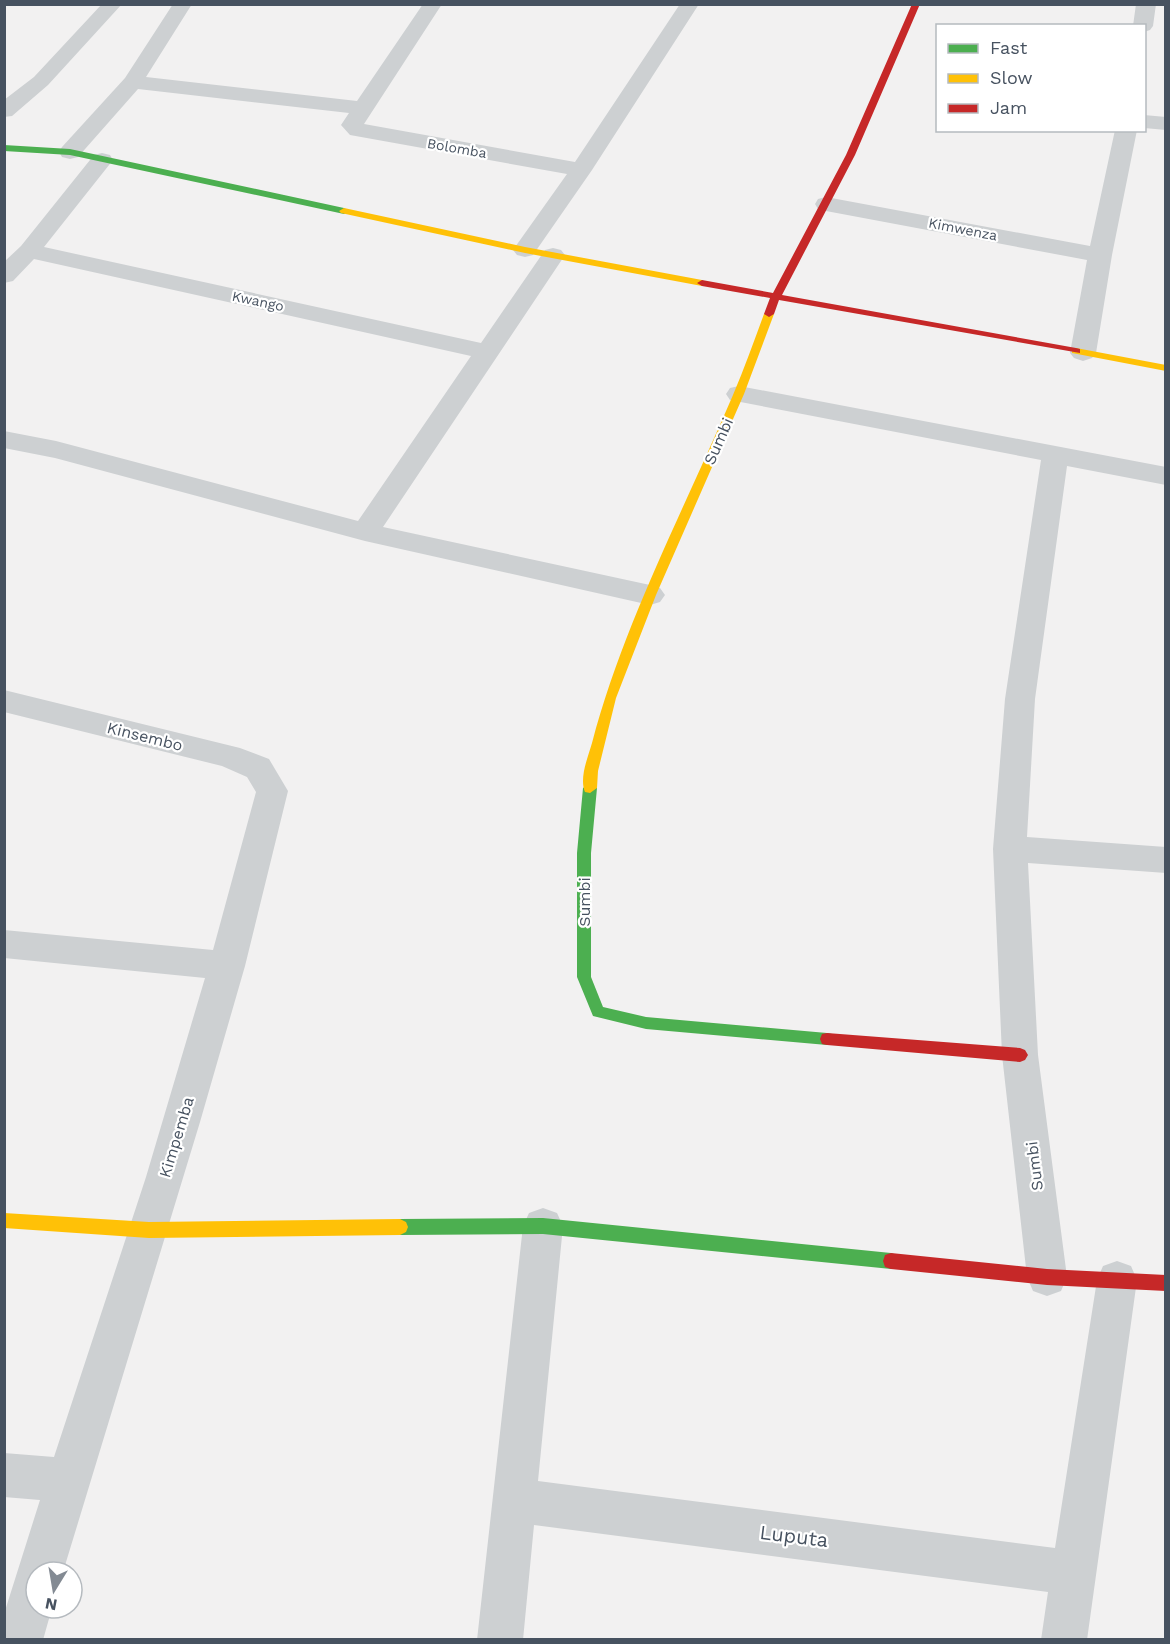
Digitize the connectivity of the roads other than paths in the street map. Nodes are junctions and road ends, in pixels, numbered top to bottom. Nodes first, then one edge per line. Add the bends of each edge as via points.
1 (113, 4) edge
2 (183, 4) edge
3 (433, 4) edge
4 (690, 4) edge
5 (916, 4) edge
6 (1146, 4) edge
7 (1143, 24) edge
8 (133, 82) junction
9 (362, 108) junction
10 (4, 111) edge
11 (1146, 121) edge
12 (1166, 124) edge
13 (1126, 132) edge
14 (4, 148) edge
15 (70, 152) junction
16 (102, 160) junction
17 (581, 170) junction
18 (826, 204) junction
19 (525, 250) junction
20 (29, 251) junction
21 (553, 255) junction
22 (1100, 255) junction
23 (4, 276) edge
24 (775, 297) junction
25 (487, 352) junction
26 (1083, 353) junction
27 (1166, 368) edge
28 (739, 394) junction
29 (4, 439) edge
30 (1055, 454) junction
31 (1166, 476) edge
32 (365, 532) junction
33 (650, 596) junction
34 (4, 701) edge
35 (272, 791) joint
36 (1010, 849) junction
37 (1166, 860) edge
38 (4, 944) edge
39 (227, 966) junction
40 (1020, 1056) junction
41 (4, 1220) edge
42 (543, 1226) junction
43 (149, 1230) junction
44 (1047, 1277) junction
45 (1117, 1280) junction
46 (1166, 1283) edge
47 (4, 1475) edge
48 (67, 1479) junction
49 (515, 1500) junction
50 (43, 1560) edge
51 (1074, 1572) junction
52 (26, 1620) edge
53 (20, 1640) edge
54 (500, 1640) edge
55 (1064, 1640) edge

1 - 10 street via 41,81
2 - 8 street
3 - 9 street
4 - 17 street
5 - 18 street
6 - 7 street
8 - 9 street
8 - 15 street
9 - 17 street, Bolomba via 352,125 358,130
11 - 12 street
13 - 22 street
14 - 15 street
15 - 16 street
16 - 19 street
16 - 20 street
17 - 19 street
18 - 22 street, Kimwenza
18 - 24 street
19 - 21 street
20 - 23 street
20 - 25 street, Kwango
21 - 24 street
21 - 25 street
22 - 26 street
24 - 26 street
24 - 28 street, Sumbi
25 - 32 street
26 - 27 street
28 - 30 street
28 - 33 street, Sumbi
29 - 32 street
30 - 31 street
30 - 36 street, Sumbi via 1020,699
32 - 33 street
33 - 40 street, Sumbi via 610,698 591,771 584,853 584,977 598,1012 646,1023
34 - 35 street, Kinsembo via 229,756 258,768
35 - 39 street, Kimpemba
36 - 37 street
36 - 40 street, Sumbi
38 - 39 street
39 - 43 street, Kimpemba
40 - 44 street, Sumbi
41 - 43 street
42 - 43 street
42 - 44 street
42 - 49 street
43 - 48 street, Kimpemba
44 - 45 street
45 - 46 street
45 - 51 street
47 - 48 street
48 - 50 street, Kimpemba
49 - 51 street, Luputa
49 - 54 street
51 - 55 street
52 - 53 street

